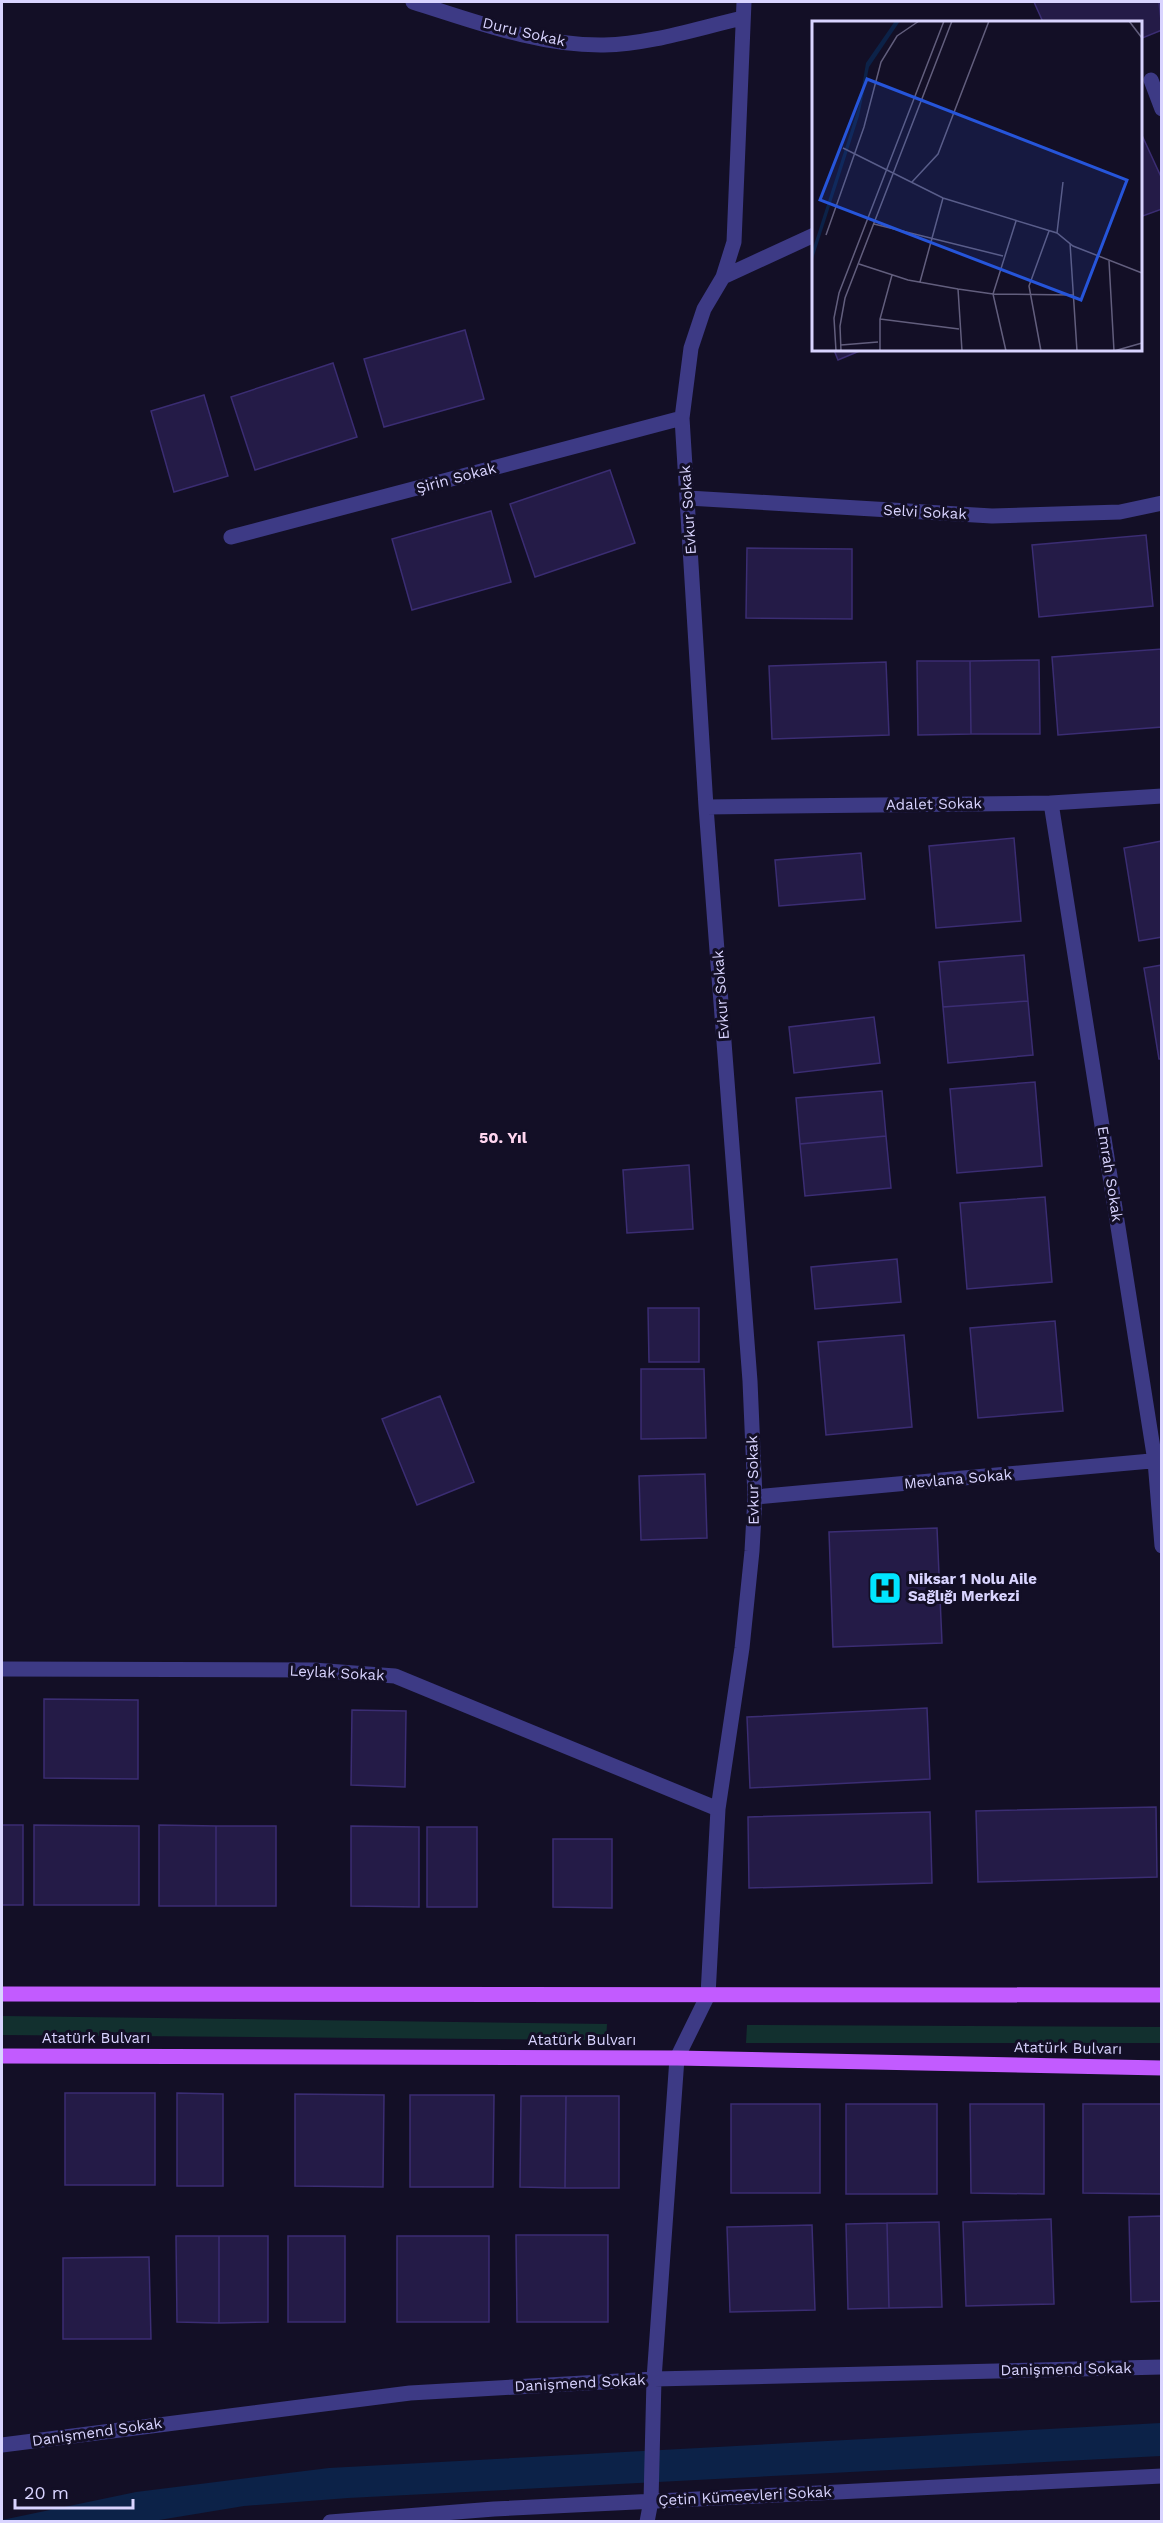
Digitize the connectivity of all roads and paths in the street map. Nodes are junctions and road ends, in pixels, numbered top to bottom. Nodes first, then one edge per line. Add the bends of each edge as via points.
1 (413, 2) edge
2 (744, 2) edge
3 (743, 18) junction
4 (1151, 80) edge
5 (1161, 108) edge
6 (812, 235) edge
7 (723, 277) junction
8 (682, 418) junction
9 (688, 498) junction
10 (1161, 502) edge
11 (231, 537) dead end
12 (1161, 796) edge
13 (1052, 803) junction
14 (706, 807) junction
15 (1158, 1460) edge
16 (754, 1497) junction
17 (1161, 1546) edge
18 (2, 1669) edge
19 (718, 1809) junction
20 (2, 1994) edge
21 (708, 1995) junction
22 (1161, 1995) edge
23 (2, 2056) edge
24 (677, 2058) junction
25 (1161, 2068) edge
26 (1161, 2367) edge
27 (654, 2379) junction
28 (2, 2445) edge
29 (1161, 2476) edge
30 (651, 2501) junction
31 (330, 2522) edge
32 (647, 2522) edge

1 - 3 street, Duru Sokak via 558,42 604,45 646,40
2 - 3 street, Evkur Sokak
3 - 7 street, Evkur Sokak via 734,242
4 - 5 street
6 - 7 street
7 - 8 street, Evkur Sokak via 704,309 691,348
8 - 9 street, Evkur Sokak
8 - 11 street, Şirin Sokak
9 - 10 street, Selvi Sokak via 993,516 1120,512
9 - 14 street, Evkur Sokak
12 - 13 street, Adalet Sokak
13 - 14 street, Adalet Sokak
13 - 15 street, Emrah Sokak
14 - 16 street, Evkur Sokak via 750,1381
15 - 16 street, Mevlana Sokak
15 - 17 street, Emrah Sokak
16 - 19 street, Evkur Sokak via 742,1648
18 - 19 street, Leylak Sokak via 312,1670 395,1676
19 - 21 street, Evkur Sokak
20 - 21 main road
21 - 22 main road
21 - 24 street
23 - 24 main road, Atatürk Bulvarı
24 - 25 main road, Atatürk Bulvarı
24 - 27 street
26 - 27 street, Danişmend Sokak
27 - 28 street, Danişmend Sokak via 410,2393
27 - 30 street
29 - 30 street, Çetin Kümeevleri Sokak
30 - 31 street, Çetin Kümeevleri Sokak
30 - 32 street

